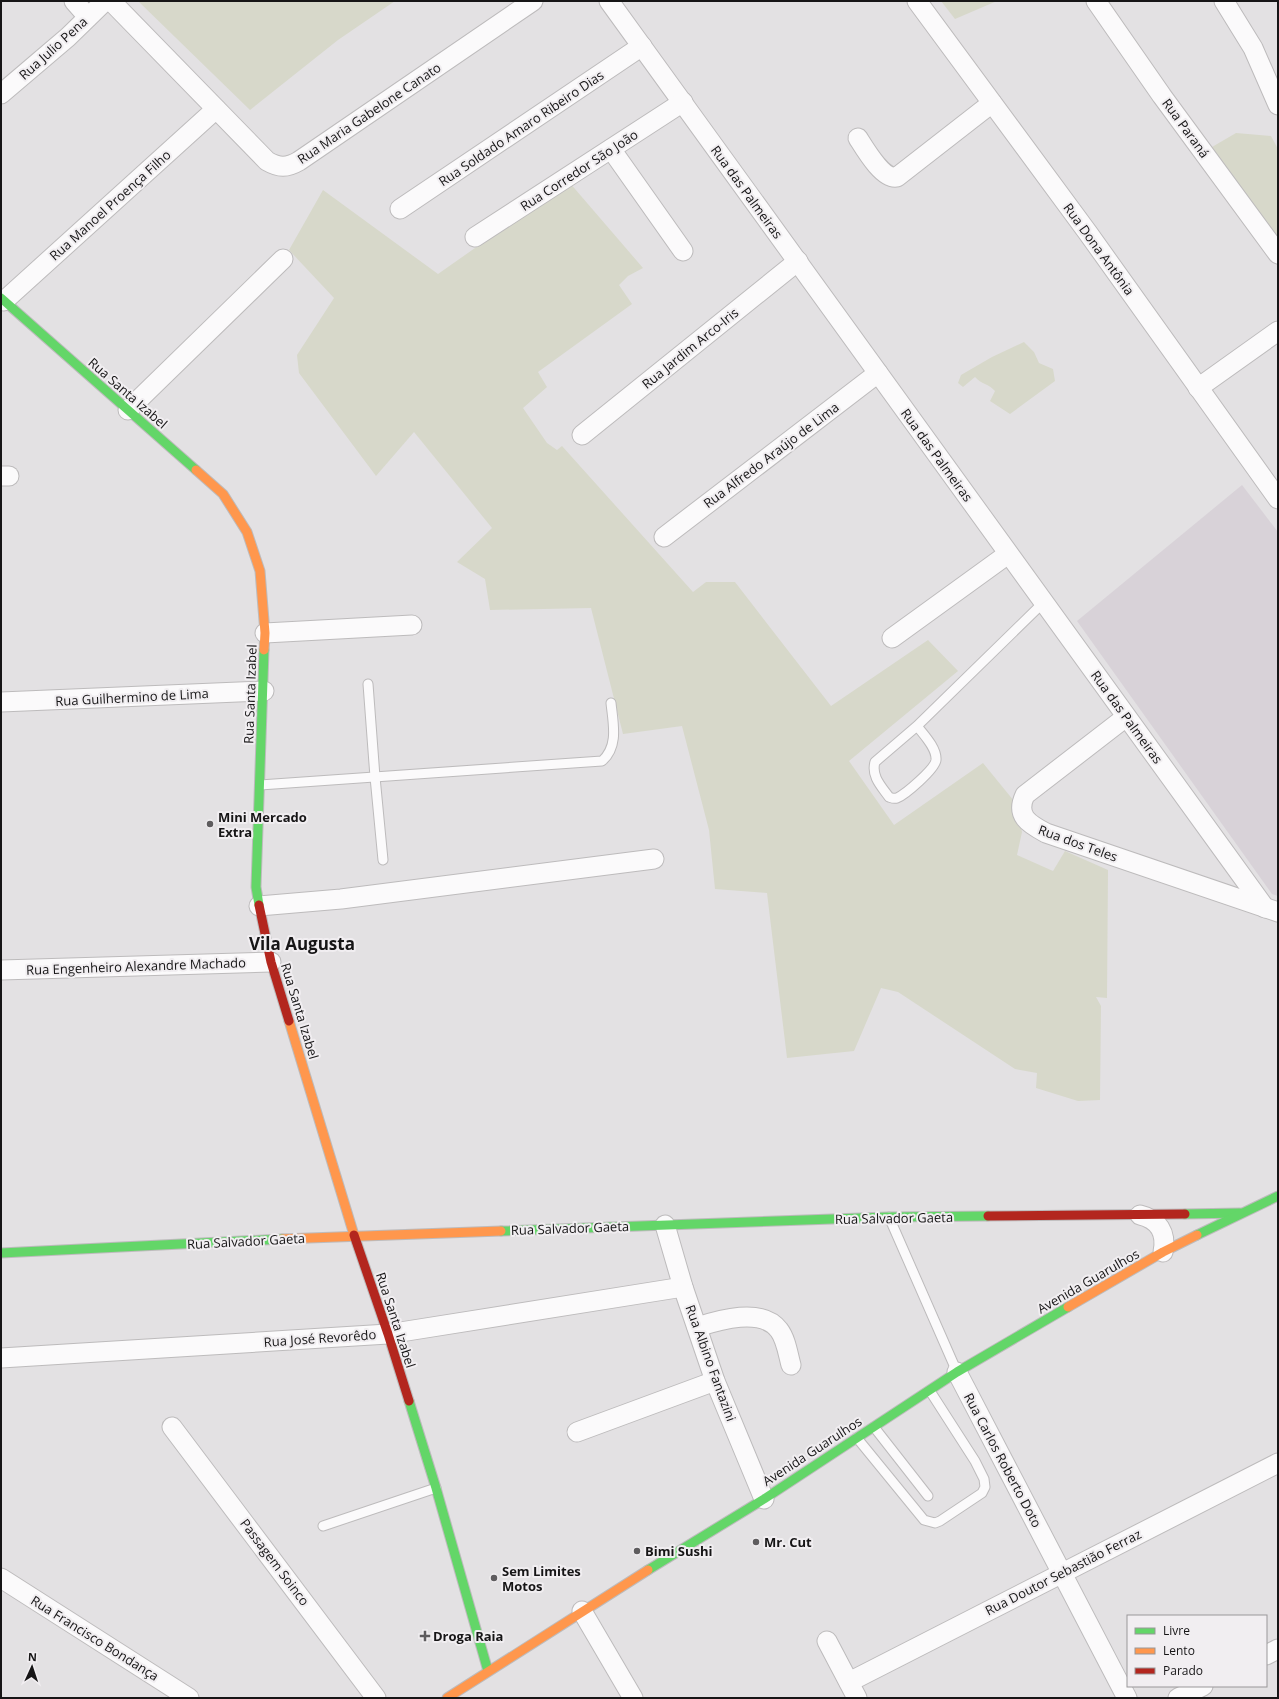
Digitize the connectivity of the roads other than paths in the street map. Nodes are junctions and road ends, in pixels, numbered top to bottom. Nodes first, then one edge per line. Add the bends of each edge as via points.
1 (74, 1) edge
2 (105, 1) edge
3 (111, 1) edge
4 (534, 1) edge
5 (609, 1) edge
6 (917, 1) edge
7 (1096, 1) edge
8 (1224, 1) edge
9 (88, 17) junction
10 (642, 46) junction
11 (1, 94) edge
12 (683, 102) junction
13 (992, 103) junction
14 (1278, 105) edge
15 (216, 109) junction
16 (858, 138) dead end
17 (611, 149) junction
18 (400, 209) dead end
19 (475, 237) dead end
20 (683, 251) dead end
21 (1278, 254) edge
22 (283, 259) dead end
23 (798, 261) junction
24 (2, 299) edge
25 (1278, 331) edge
26 (878, 373) junction
27 (1198, 388) junction
28 (128, 410) junction
29 (582, 435) dead end
30 (1278, 500) edge
31 (664, 538) dead end
32 (1008, 554) junction
33 (1045, 601) junction
34 (412, 625) dead end
35 (265, 633) junction
36 (892, 638) dead end
37 (368, 684) dead end
38 (264, 691) junction
39 (1, 702) edge
40 (611, 703) dead end
41 (1126, 717) junction
42 (917, 726) junction
43 (374, 777) junction
44 (260, 785) junction
45 (654, 859) dead end
46 (383, 860) dead end
47 (259, 906) junction
48 (1271, 910) edge
49 (271, 962) junction
50 (1, 970) edge
51 (1278, 1196) edge
52 (1240, 1214) junction
53 (1140, 1215) junction
54 (1257, 1216) dead end
55 (889, 1217) junction
56 (665, 1225) junction
57 (1197, 1235) junction
58 (354, 1236) junction
59 (1163, 1252) junction
60 (1, 1253) edge
61 (684, 1287) junction
62 (697, 1327) junction
63 (388, 1334) junction
64 (1, 1358) edge
65 (791, 1365) dead end
66 (957, 1372) junction
67 (715, 1381) junction
68 (930, 1391) junction
69 (874, 1426) junction
70 (172, 1427) dead end
71 (577, 1432) dead end
72 (856, 1438) junction
73 (1278, 1465) edge
74 (436, 1488) junction
75 (928, 1496) dead end
76 (764, 1499) junction
77 (322, 1526) dead end
78 (1062, 1573) junction
79 (1, 1578) edge
80 (582, 1611) junction
81 (827, 1641) dead end
82 (1278, 1649) edge
83 (1267, 1654) edge
84 (488, 1671) junction
85 (1201, 1687) edge
86 (853, 1690) edge
87 (189, 1698) edge
88 (376, 1698) edge
89 (447, 1698) edge
90 (633, 1698) edge
91 (1128, 1698) edge
92 (1178, 1698) edge

1 - 9 street
2 - 9 street, Rua Julio Pena
3 - 15 street, Rua Maria Gabelone Canato
4 - 15 street, Rua Maria Gabelone Canato via 292,165 281,167 267,161
5 - 10 street, Rua das Palmeiras
6 - 13 street, Rua Dona Antônia
7 - 21 street, Rua Paraná
8 - 14 street via 1253,48
9 - 11 street, Rua Julio Pena
10 - 12 street, Rua das Palmeiras
10 - 18 street, Rua Soldado Amaro Ribeiro Dias
12 - 17 street, Rua Corredor São João
12 - 23 street, Rua das Palmeiras
13 - 16 street via 897,176 891,177 884,173
13 - 27 street, Rua Dona Antônia
15 - 24 street, Rua Manoel Proença Filho
17 - 19 street, Rua Corredor São João
17 - 20 street
22 - 28 street
23 - 26 street, Rua das Palmeiras
23 - 29 street, Rua Jardim Arco-Iris
24 - 28 street, Rua Santa Izabel
25 - 27 street
26 - 31 street, Rua Alfredo Araújo de Lima
26 - 32 street, Rua das Palmeiras
27 - 30 street, Rua Dona Antônia
28 - 35 street, Rua Santa Izabel via 223,494 247,532 260,571
32 - 33 street, Rua das Palmeiras
32 - 36 street
33 - 41 street, Rua das Palmeiras
33 - 42 lane
34 - 35 street
35 - 38 street, Rua Santa Izabel
37 - 43 lane
38 - 39 street, Rua Guilhermino de Lima
38 - 44 street, Rua Santa Izabel
40 - 43 lane via 613,745 602,761
41 - 48 street, Rua das Palmeiras
41 - 48 street, Rua dos Teles via 1025,796 1021,812 1026,820 1046,834
42 - 42 lane via 875,762 875,778 888,797 896,799 902,796 934,768 936,759 933,749
43 - 44 lane
43 - 46 lane
44 - 47 street, Rua Santa Izabel via 256,886
45 - 47 street via 341,899
47 - 49 street, Rua Santa Izabel
49 - 50 street, Rua Engenheiro Alexandre Machado
49 - 58 street, Rua Santa Izabel
51 - 52 street, Avenida Guarulhos
52 - 53 street, Rua Salvador Gaeta
52 - 57 street, Avenida Guarulhos
53 - 55 street, Rua Salvador Gaeta
53 - 59 street via 1151,1219 1160,1228 1165,1239
54 - 57 street, Avenida Guarulhos
55 - 56 street, Rua Salvador Gaeta
55 - 66 lane, Rua Carlos Roberto Doto
56 - 58 street, Rua Salvador Gaeta
56 - 61 street, Rua Albino Fantazini
57 - 59 street, Avenida Guarulhos
58 - 60 street, Rua Salvador Gaeta
58 - 63 street, Rua Santa Izabel
59 - 66 street, Avenida Guarulhos
61 - 62 street, Rua Albino Fantazini
61 - 63 street, Rua José Revorêdo
62 - 65 street via 735,1318 752,1317 770,1322 779,1330
62 - 67 street, Rua Albino Fantazini
63 - 64 street, Rua José Revorêdo
63 - 74 street, Rua Santa Izabel
66 - 68 street, Avenida Guarulhos
66 - 78 street, Rua Carlos Roberto Doto
67 - 71 street
67 - 76 street, Rua Albino Fantazini
68 - 69 street, Avenida Guarulhos
68 - 72 lane via 984,1479 985,1487 982,1493 946,1517 935,1523 924,1520
69 - 72 street, Avenida Guarulhos
69 - 75 lane
70 - 88 street, Passagem Soinco
72 - 76 street, Avenida Guarulhos
73 - 78 street, Rua Doutor Sebastião Ferraz
74 - 77 lane
74 - 84 street, Rua Santa Izabel
76 - 80 street, Avenida Guarulhos
78 - 86 street, Rua Doutor Sebastião Ferraz
78 - 91 street, Rua Carlos Roberto Doto
79 - 87 street, Rua Francisco Bondança
80 - 84 street, Avenida Guarulhos
80 - 90 street
81 - 86 street
82 - 83 street
84 - 89 street, Avenida Guarulhos via 466,1689
85 - 92 street

